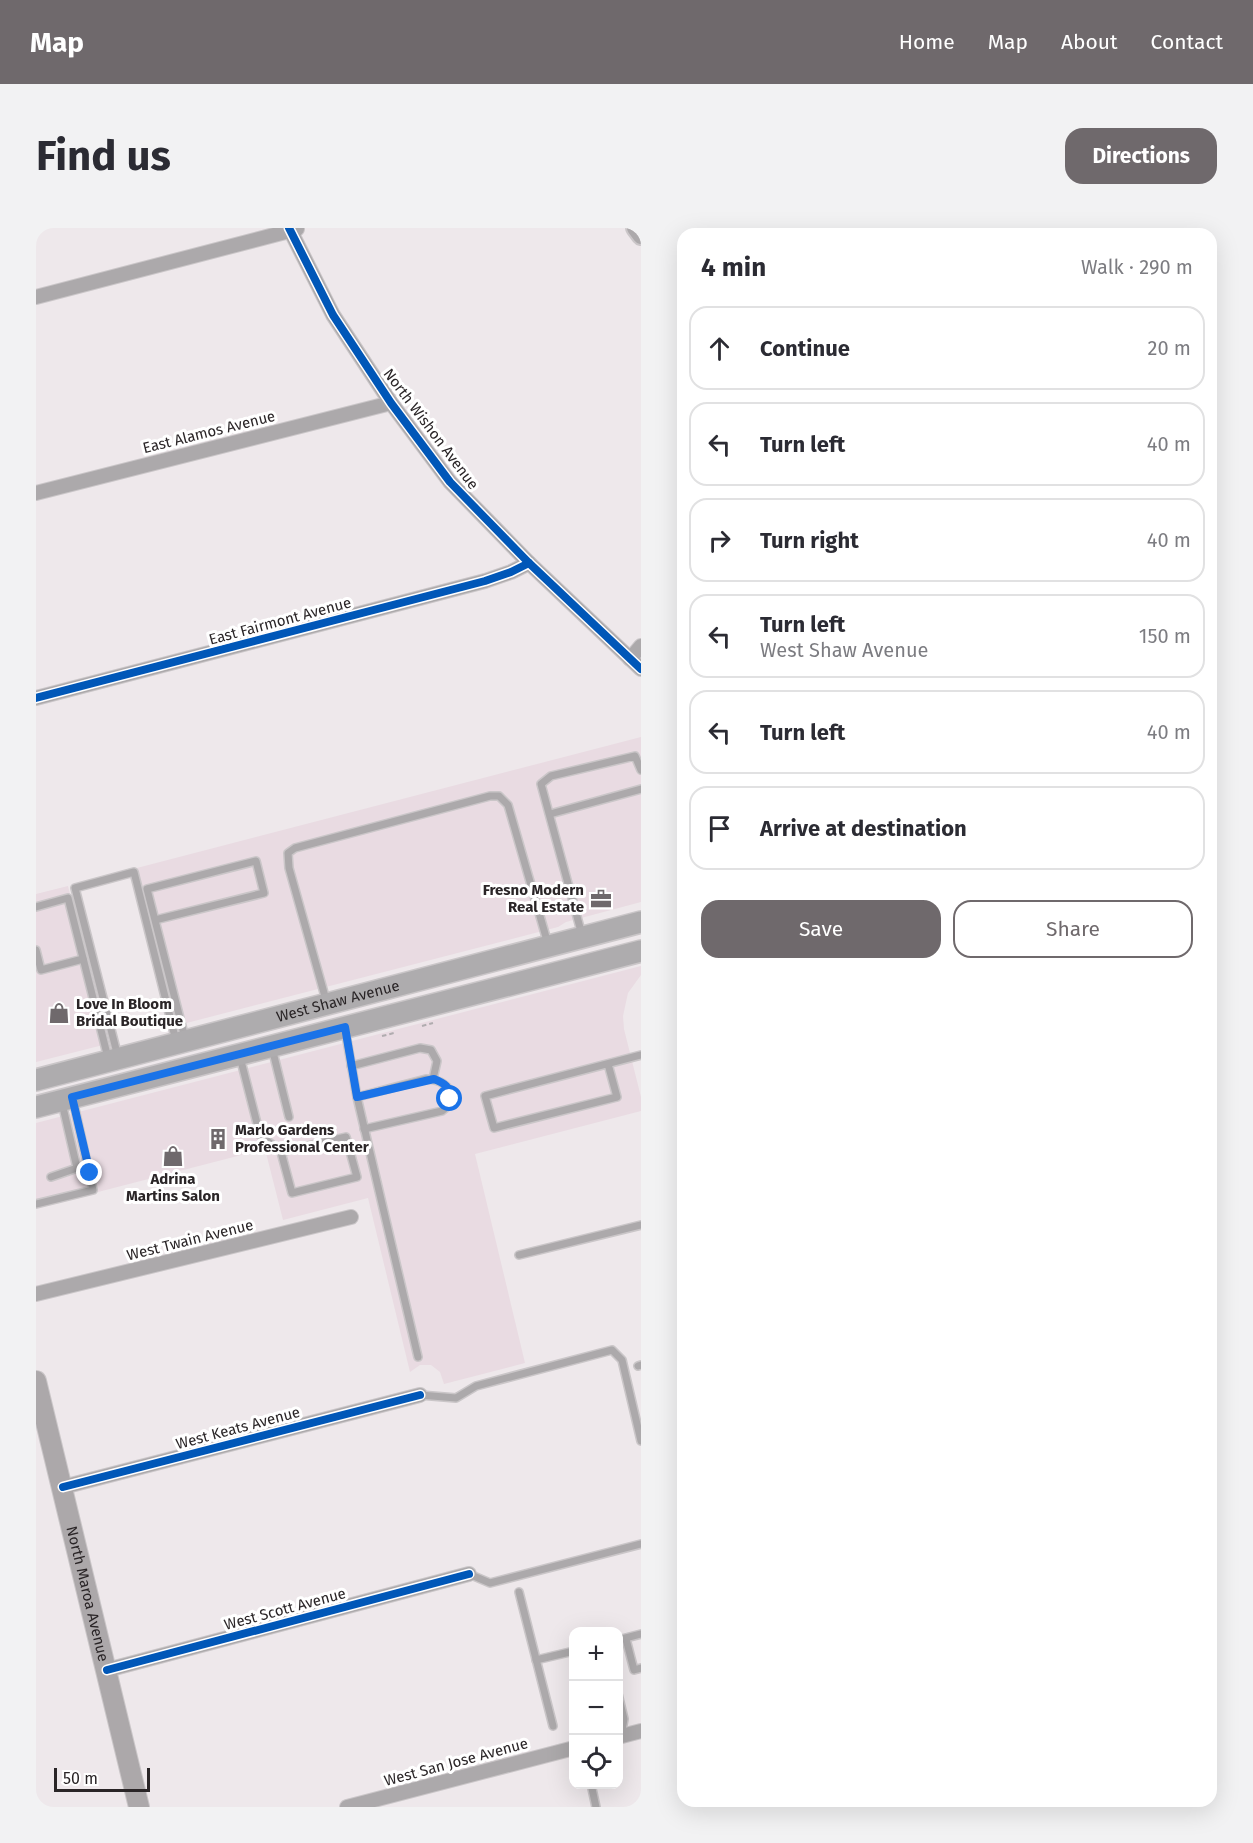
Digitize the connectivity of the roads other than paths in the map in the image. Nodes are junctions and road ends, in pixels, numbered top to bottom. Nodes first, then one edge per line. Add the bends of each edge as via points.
1 (634, 228) edge
2 (293, 229) edge
3 (641, 236) edge
4 (36, 297) edge
5 (391, 403) junction
6 (36, 494) edge
7 (529, 563) junction
8 (641, 646) edge
9 (636, 664) edge
10 (36, 698) edge
11 (641, 770) edge
12 (641, 789) edge
13 (550, 814) junction
14 (36, 907) edge
15 (155, 920) junction
16 (641, 922) edge
17 (582, 938) junction
18 (549, 946) junction
19 (36, 950) edge
20 (641, 951) edge
21 (83, 959) junction
22 (327, 1004) junction
23 (345, 1027) junction
24 (181, 1042) junction
25 (271, 1046) junction
26 (239, 1054) junction
27 (641, 1055) edge
28 (113, 1059) junction
29 (608, 1064) junction
30 (351, 1066) junction
31 (434, 1079) junction
32 (36, 1080) edge
33 (357, 1097) junction
34 (67, 1099) junction
35 (36, 1107) edge
36 (289, 1118) dead end
37 (364, 1129) junction
38 (281, 1152) junction
39 (51, 1177) dead end
40 (36, 1204) edge
41 (351, 1217) dead end
42 (641, 1226) edge
43 (519, 1255) dead end
44 (36, 1294) edge
45 (418, 1358) dead end
46 (36, 1380) edge
47 (420, 1395) joint
48 (641, 1441) edge
49 (63, 1487) junction
50 (641, 1544) edge
51 (469, 1574) joint
52 (519, 1592) dead end
53 (641, 1634) edge
54 (623, 1640) edge
55 (623, 1642) edge
56 (569, 1652) edge
57 (536, 1660) junction
58 (641, 1668) edge
59 (107, 1670) junction
60 (553, 1726) dead end
61 (641, 1731) edge
62 (623, 1734) edge
63 (569, 1749) edge
64 (592, 1789) edge
65 (139, 1807) edge
66 (347, 1807) edge
67 (597, 1807) edge

1 - 3 street
2 - 4 street
2 - 5 street, North Wishon Avenue via 333,315
5 - 6 street, East Alamos Avenue
5 - 7 street, North Wishon Avenue via 450,482
7 - 9 street, North Wishon Avenue
7 - 10 street, East Fairmont Avenue via 484,581
8 - 9 street
11 - 13 lane via 635,756 551,776 542,784
12 - 13 lane
13 - 17 lane
14 - 21 lane via 68,898
15 - 15 lane via 147,889 256,861 264,893
15 - 24 lane
16 - 17 main road, West Shaw Avenue
17 - 18 main road, West Shaw Avenue
18 - 22 main road, West Shaw Avenue
18 - 22 lane via 508,806 499,796 490,796 288,853
19 - 21 lane via 41,970
20 - 23 main road, West Shaw Avenue
21 - 28 lane
22 - 24 main road, West Shaw Avenue
23 - 25 main road, West Shaw Avenue
23 - 30 lane
24 - 28 main road, West Shaw Avenue
24 - 28 lane via 134,872 75,888
25 - 26 main road, West Shaw Avenue
25 - 36 lane
26 - 34 main road, West Shaw Avenue
26 - 38 lane via 260,1135
27 - 29 lane
28 - 32 main road, West Shaw Avenue
29 - 29 lane via 485,1096 494,1128 617,1097
30 - 31 lane via 420,1048 430,1050 437,1061
30 - 33 lane
31 - 33 lane
31 - 37 lane via 445,1083 451,1092 448,1106 442,1111
33 - 37 lane
34 - 35 main road, West Shaw Avenue
34 - 39 lane via 77,1168
34 - 40 lane via 93,1190
37 - 45 lane
38 - 38 lane via 292,1192 357,1177 346,1137
41 - 44 street, West Twain Avenue
42 - 43 lane
46 - 49 main road, North Maroa Avenue
47 - 48 lane via 456,1398 476,1386 612,1350 622,1360
47 - 49 street, West Keats Avenue
49 - 59 main road, North Maroa Avenue
50 - 51 lane via 490,1583
51 - 59 street, West Scott Avenue
52 - 57 lane
53 - 54 lane
55 - 58 lane via 634,1670
56 - 57 lane
57 - 60 lane
59 - 65 main road, North Maroa Avenue
61 - 62 street
63 - 66 street, West San Jose Avenue
64 - 67 lane

